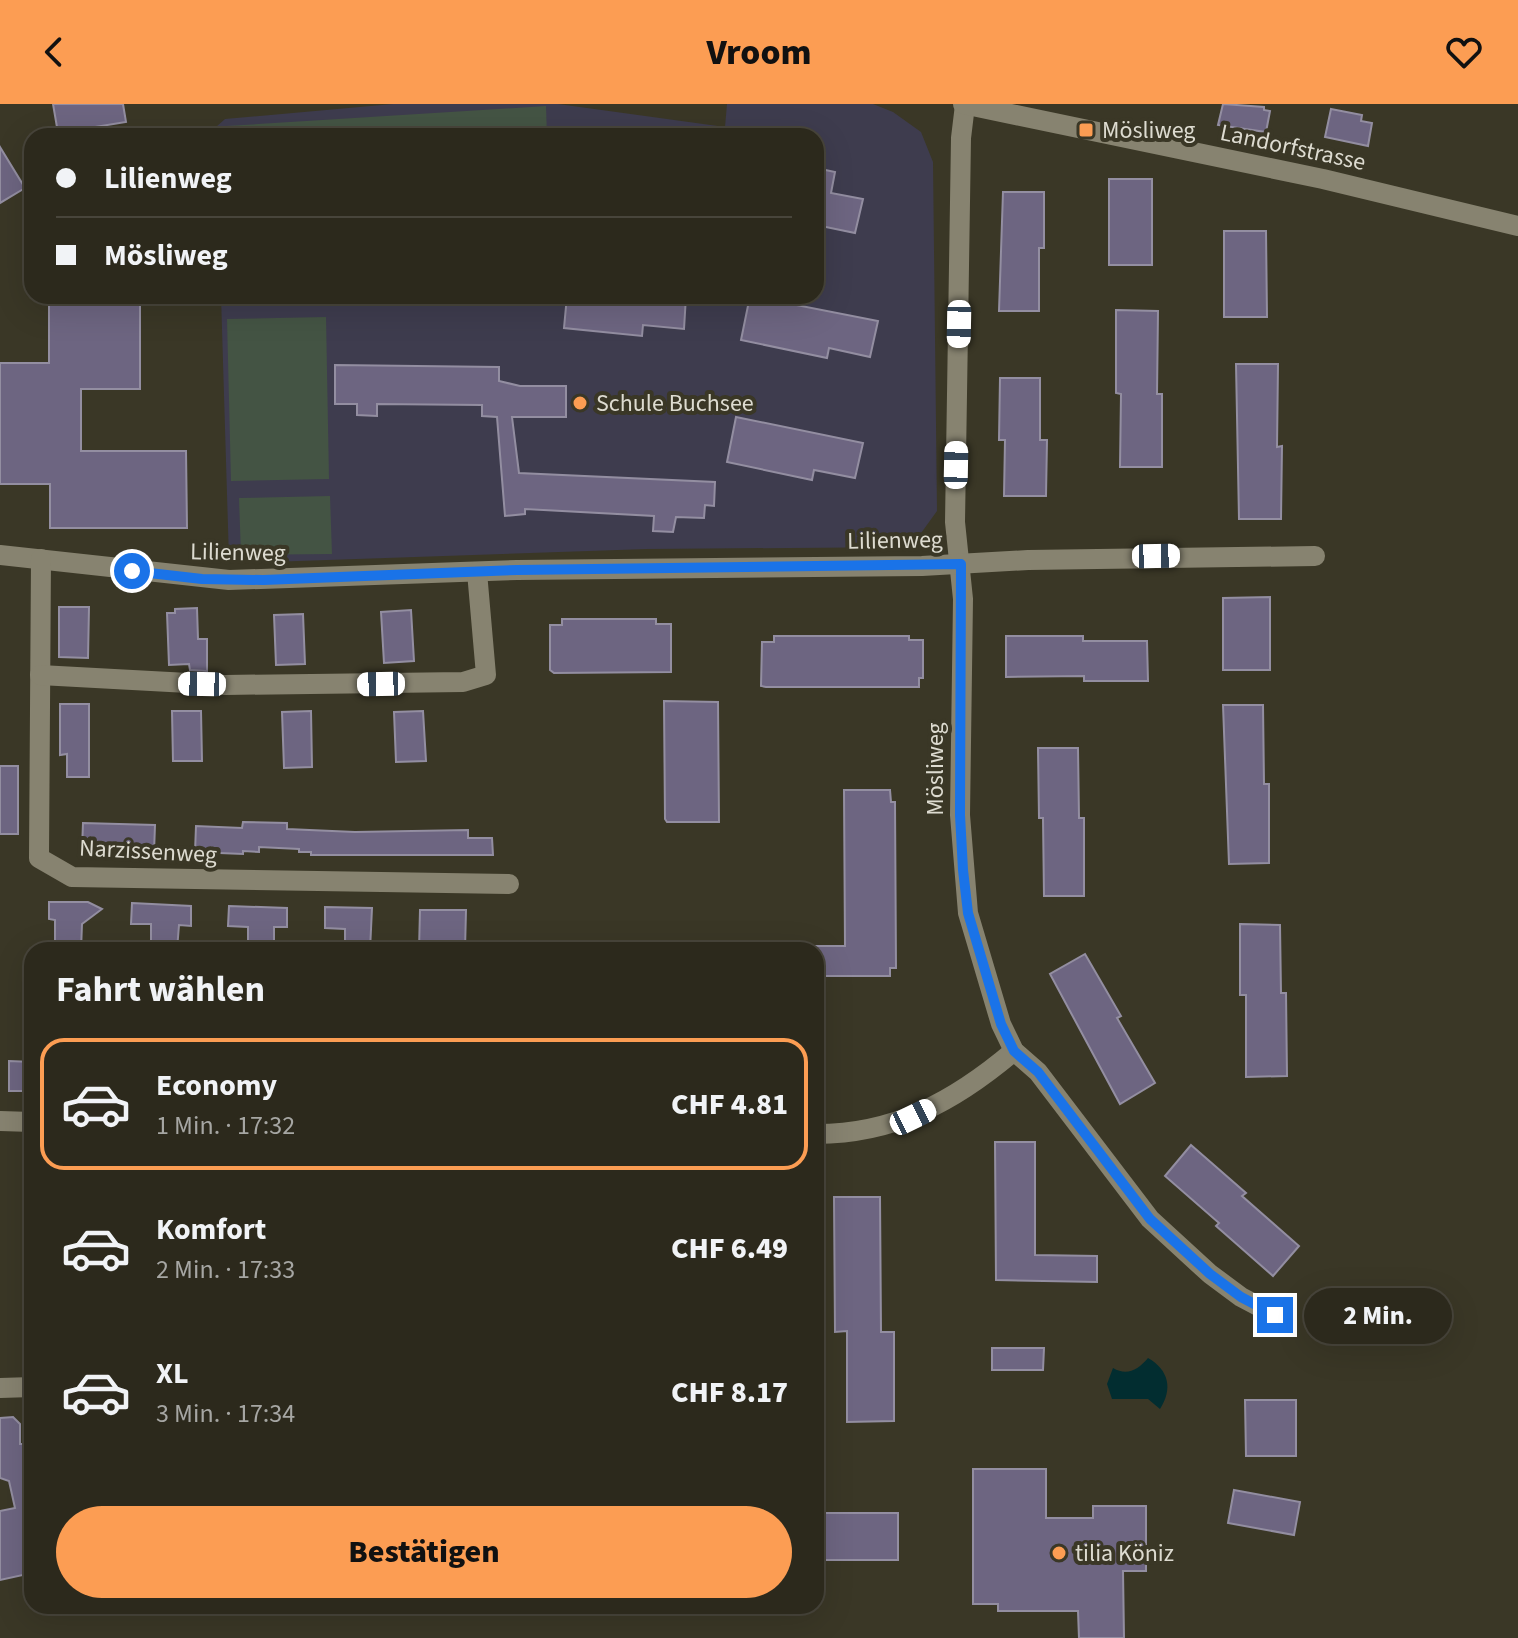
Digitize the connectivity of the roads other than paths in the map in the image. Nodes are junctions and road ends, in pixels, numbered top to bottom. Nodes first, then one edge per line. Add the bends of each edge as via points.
1 (964, 104) edge
2 (1518, 226) edge
3 (0, 555) edge
4 (1315, 556) dead end
5 (41, 559) junction
6 (961, 564) junction
7 (477, 572) junction
8 (40, 675) junction
9 (509, 884) dead end
10 (1014, 1051) junction
11 (0, 1121) edge
12 (24, 1122) edge
13 (824, 1134) edge
14 (1275, 1315) dead end
15 (24, 1387) edge
16 (0, 1388) edge

1 - 2 street, Landorfstrasse
1 - 6 street, Mösliweg via 955,522
3 - 5 street, Lilienweg
4 - 6 street, Lilienweg
5 - 7 street, Lilienweg via 229,580
5 - 8 street, Narzissenweg
6 - 7 street, Lilienweg
6 - 10 street, Mösliweg via 963,870 968,913
7 - 8 street via 486,675 463,682 225,685
8 - 9 street, Narzissenweg via 39,858 72,877
10 - 13 street via 950,1098 913,1117 852,1134
10 - 14 street, Mösliweg via 1038,1072 1150,1219 1210,1274
11 - 12 street
15 - 16 street

